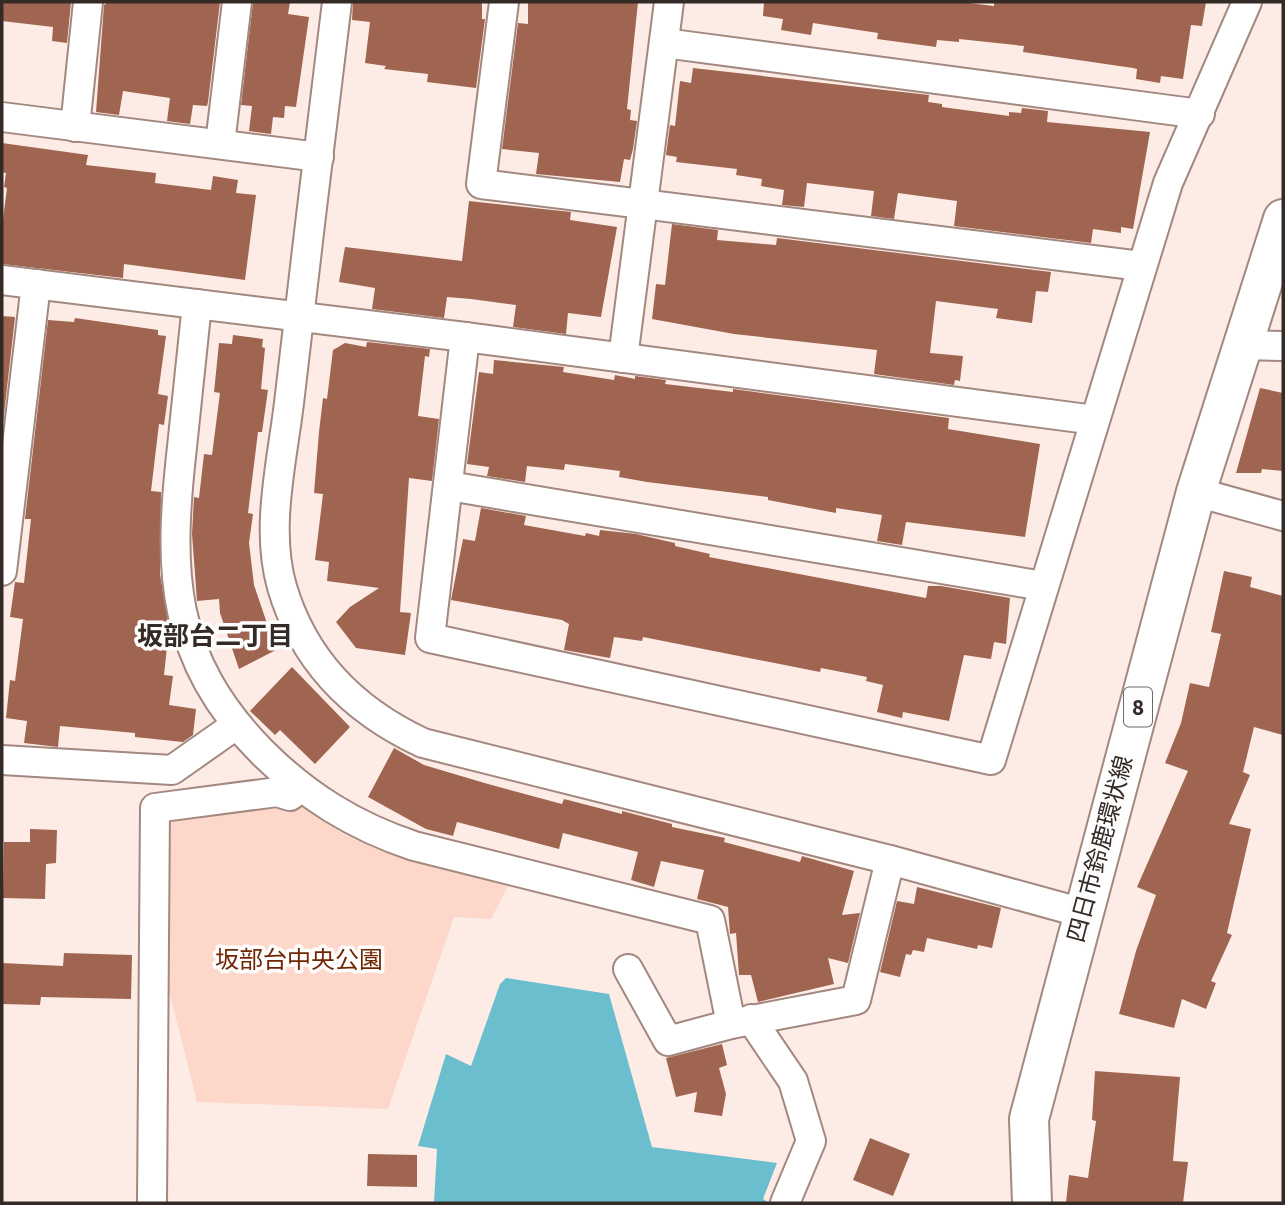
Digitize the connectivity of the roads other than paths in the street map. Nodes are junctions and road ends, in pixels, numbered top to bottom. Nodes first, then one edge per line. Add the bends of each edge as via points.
1 (88, 2) edge
2 (237, 2) edge
3 (337, 2) edge
4 (504, 2) edge
5 (669, 2) edge
6 (1247, 2) edge
7 (664, 43) junction
8 (1200, 114) junction
9 (2, 117) edge
10 (75, 127) junction
11 (220, 144) junction
12 (319, 157) junction
13 (642, 205) junction
14 (1283, 219) edge
15 (1140, 266) junction
16 (2, 280) edge
17 (36, 285) junction
18 (197, 304) junction
19 (298, 317) junction
20 (466, 337) junction
21 (1243, 345) junction
22 (1283, 346) edge
23 (624, 358) junction
24 (1095, 420) junction
25 (449, 486) junction
26 (1196, 492) junction
27 (1283, 516) edge
28 (2, 571) edge
29 (1043, 586) junction
30 (236, 725) junction
31 (2, 760) edge
32 (301, 787) junction
33 (890, 860) junction
34 (1083, 913) junction
35 (628, 969) dead end
36 (741, 1022) junction
37 (152, 1203) edge
38 (785, 1203) edge
39 (1032, 1203) edge

1 - 10 street
2 - 11 street
3 - 12 street
4 - 13 street via 481,184
5 - 7 street
6 - 8 street
7 - 8 street
7 - 13 street
8 - 15 street via 1168,183
9 - 10 street
10 - 11 street
11 - 12 street
12 - 19 street
13 - 15 street
13 - 23 street
14 - 21 main road, 四日市鈴鹿環状線 / 8
15 - 24 street
16 - 17 street
17 - 18 street
17 - 28 street
18 - 19 street
18 - 30 street via 173,523 176,587 200,665 212,692
19 - 20 street
19 - 33 street via 275,553 282,587 307,647 341,690 390,727 423,743
20 - 23 street
20 - 25 street
21 - 22 street
21 - 26 main road, 四日市鈴鹿環状線 / 8
23 - 24 street
24 - 29 street
25 - 29 street
25 - 29 street via 430,638 991,760
26 - 27 street
26 - 34 main road, 四日市鈴鹿環状線 / 8
30 - 31 street via 172,770
30 - 32 street
32 - 36 street via 342,817 377,834 710,920
32 - 37 street via 290,796 277,792 155,808
33 - 34 street
33 - 36 street via 856,1000
34 - 39 main road, 四日市鈴鹿環状線 / 8 via 1029,1119
35 - 36 street via 668,1041
36 - 38 street via 793,1082 810,1132 808,1150

